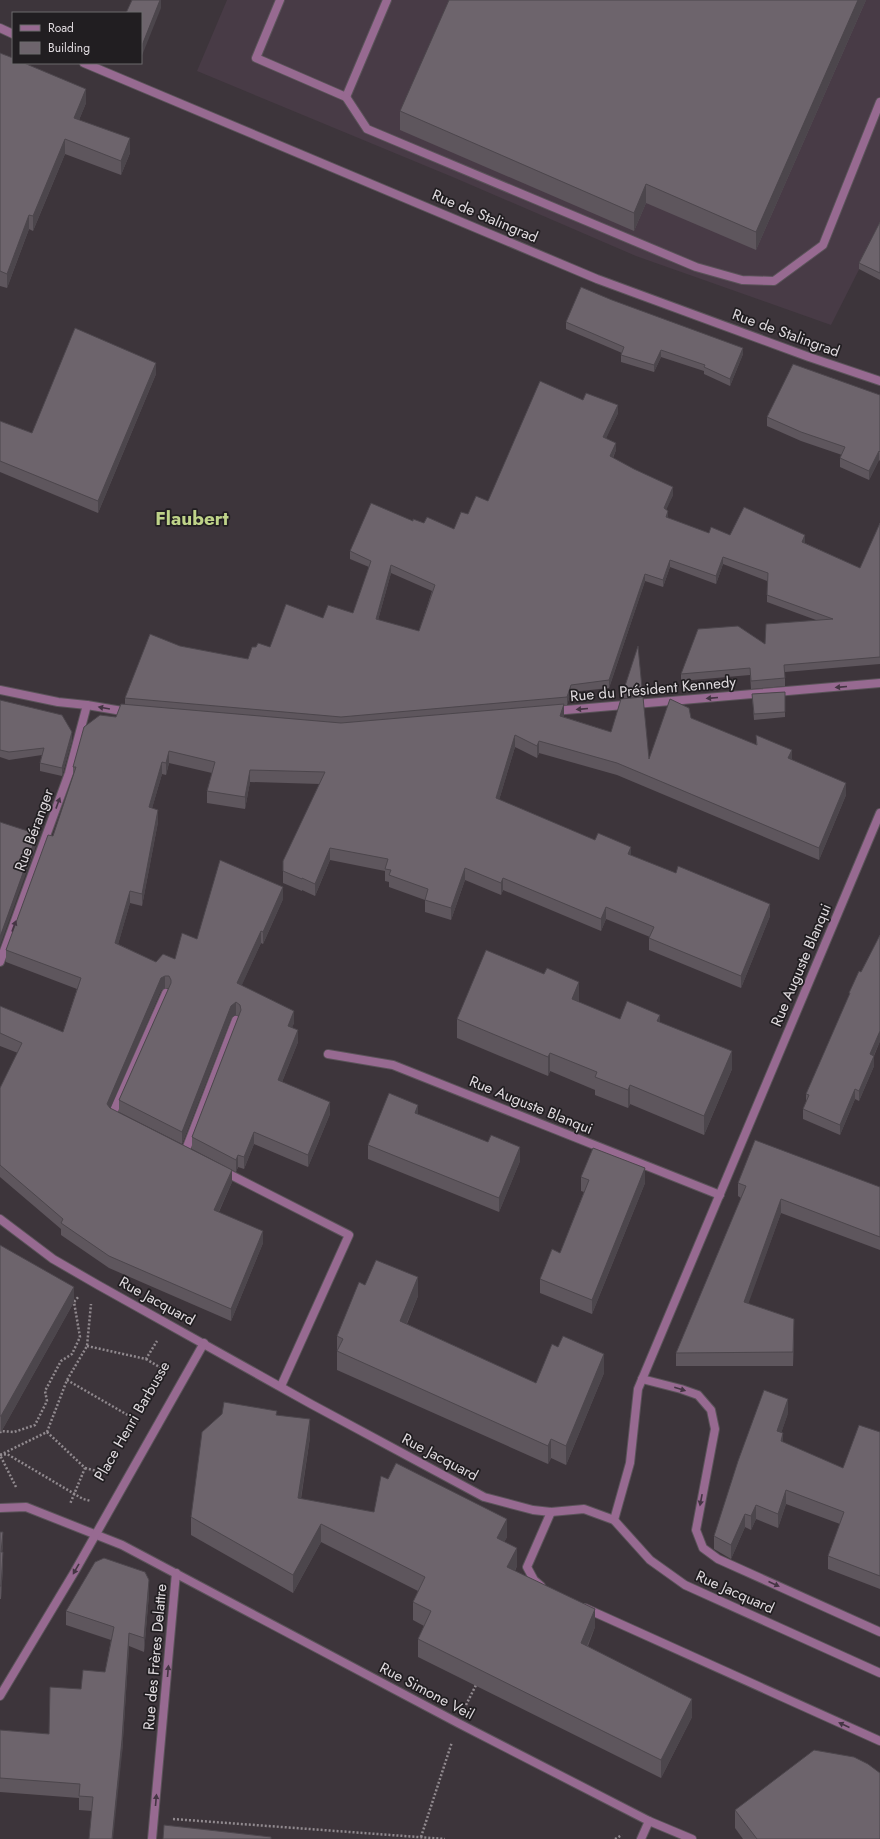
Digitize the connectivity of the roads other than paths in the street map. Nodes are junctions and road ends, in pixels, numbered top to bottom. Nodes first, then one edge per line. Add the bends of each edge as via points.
1 (280, 0) edge
2 (387, 0) edge
3 (0, 28) edge
4 (12, 34) edge
5 (86, 64) edge
6 (346, 97) junction
7 (880, 102) edge
8 (880, 381) edge
9 (880, 683) edge
10 (0, 690) edge
11 (87, 705) junction
12 (547, 712) edge
13 (139, 713) edge
14 (880, 812) edge
15 (0, 962) edge
16 (166, 993) edge
17 (236, 1020) edge
18 (328, 1054) dead end
19 (125, 1122) edge
20 (185, 1152) edge
21 (214, 1166) edge
22 (720, 1195) junction
23 (0, 1219) edge
24 (204, 1343) junction
25 (642, 1379) junction
26 (281, 1386) junction
27 (0, 1508) edge
28 (551, 1512) junction
29 (614, 1520) junction
30 (95, 1535) junction
31 (176, 1573) junction
32 (550, 1591) edge
33 (575, 1603) edge
34 (880, 1632) edge
35 (880, 1673) edge
36 (0, 1694) edge
37 (880, 1741) edge
38 (649, 1821) junction
39 (152, 1839) edge
40 (641, 1839) edge
41 (692, 1839) edge

1 - 6 street via 256,58
2 - 6 street
3 - 4 street
5 - 8 street, Rue de Stalingrad via 597,279
6 - 7 street via 367,129 696,267 742,280 774,281 823,245
9 -> 12 street, Rue du Président Kennedy
10 - 11 street
13 -> 11 street
15 -> 11 street, Rue Béranger via 70,773
14 - 22 street, Rue Auguste Blanqui
16 - 19 street via 112,1115
17 - 20 street
18 - 22 street, Rue Auguste Blanqui via 393,1066
21 - 26 street via 349,1235
22 - 25 street, Rue Auguste Blanqui
23 - 24 street, Rue Jacquard via 53,1259
24 - 26 street, Rue Jacquard
24 - 30 street
25 - 29 street, Rue Auguste Blanqui via 638,1389 630,1463
25 -> 34 street via 681,1388 698,1395 710,1410 715,1429 696,1530 703,1548 718,1559
26 - 28 street, Rue Jacquard via 484,1497
27 - 30 street, Rue des Frères Delattre via 26,1507
28 - 29 street, Rue Jacquard via 584,1509
28 - 32 street via 527,1567 534,1580
29 - 35 street, Rue Jacquard via 650,1560 685,1585
30 - 31 street, Rue des Frères Delattre via 122,1545
30 -> 36 street
31 - 38 street, Rue Simone Veil
39 -> 31 street, Rue des Frères Delattre
37 -> 33 street
38 - 40 street
38 - 41 street, Rue Simone Veil

